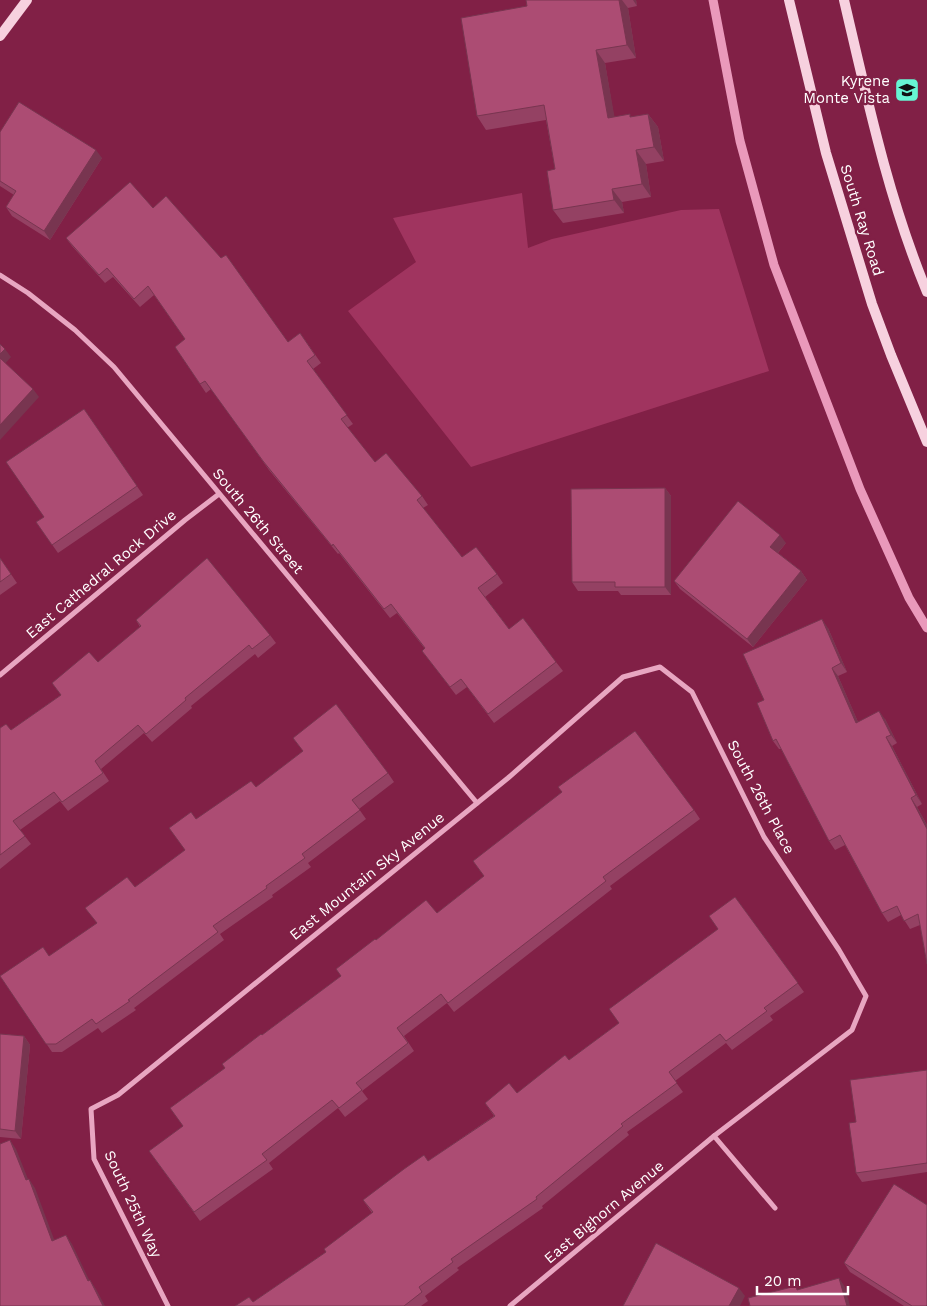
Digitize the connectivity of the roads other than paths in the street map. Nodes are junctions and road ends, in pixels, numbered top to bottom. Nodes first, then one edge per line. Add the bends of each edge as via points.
1 (27, 0) edge
2 (789, 0) edge
3 (844, 0) edge
4 (0, 36) edge
5 (0, 275) edge
6 (927, 292) edge
7 (927, 442) edge
8 (219, 494) junction
9 (660, 667) joint
10 (0, 675) edge
11 (477, 803) junction
12 (866, 996) joint
13 (90, 1109) joint
14 (714, 1136) junction
15 (774, 1208) dead end
16 (168, 1306) edge
17 (510, 1306) edge

1 - 4 main road
2 - 7 main road, South Ray Road via 826,153 872,304
3 - 6 main road via 874,129 897,209
5 - 8 street, South 26th Street via 75,330 114,367
8 - 10 street, East Cathedral Rock Drive
8 - 11 street, South 26th Street
9 - 11 street, East Mountain Sky Avenue via 623,677
9 - 12 street, South 26th Place via 692,692 764,837
11 - 13 street, East Mountain Sky Avenue via 118,1095
12 - 14 street, East Bighorn Avenue via 852,1030
13 - 16 street, South 25th Way via 94,1158
14 - 15 street
14 - 17 street, East Bighorn Avenue

